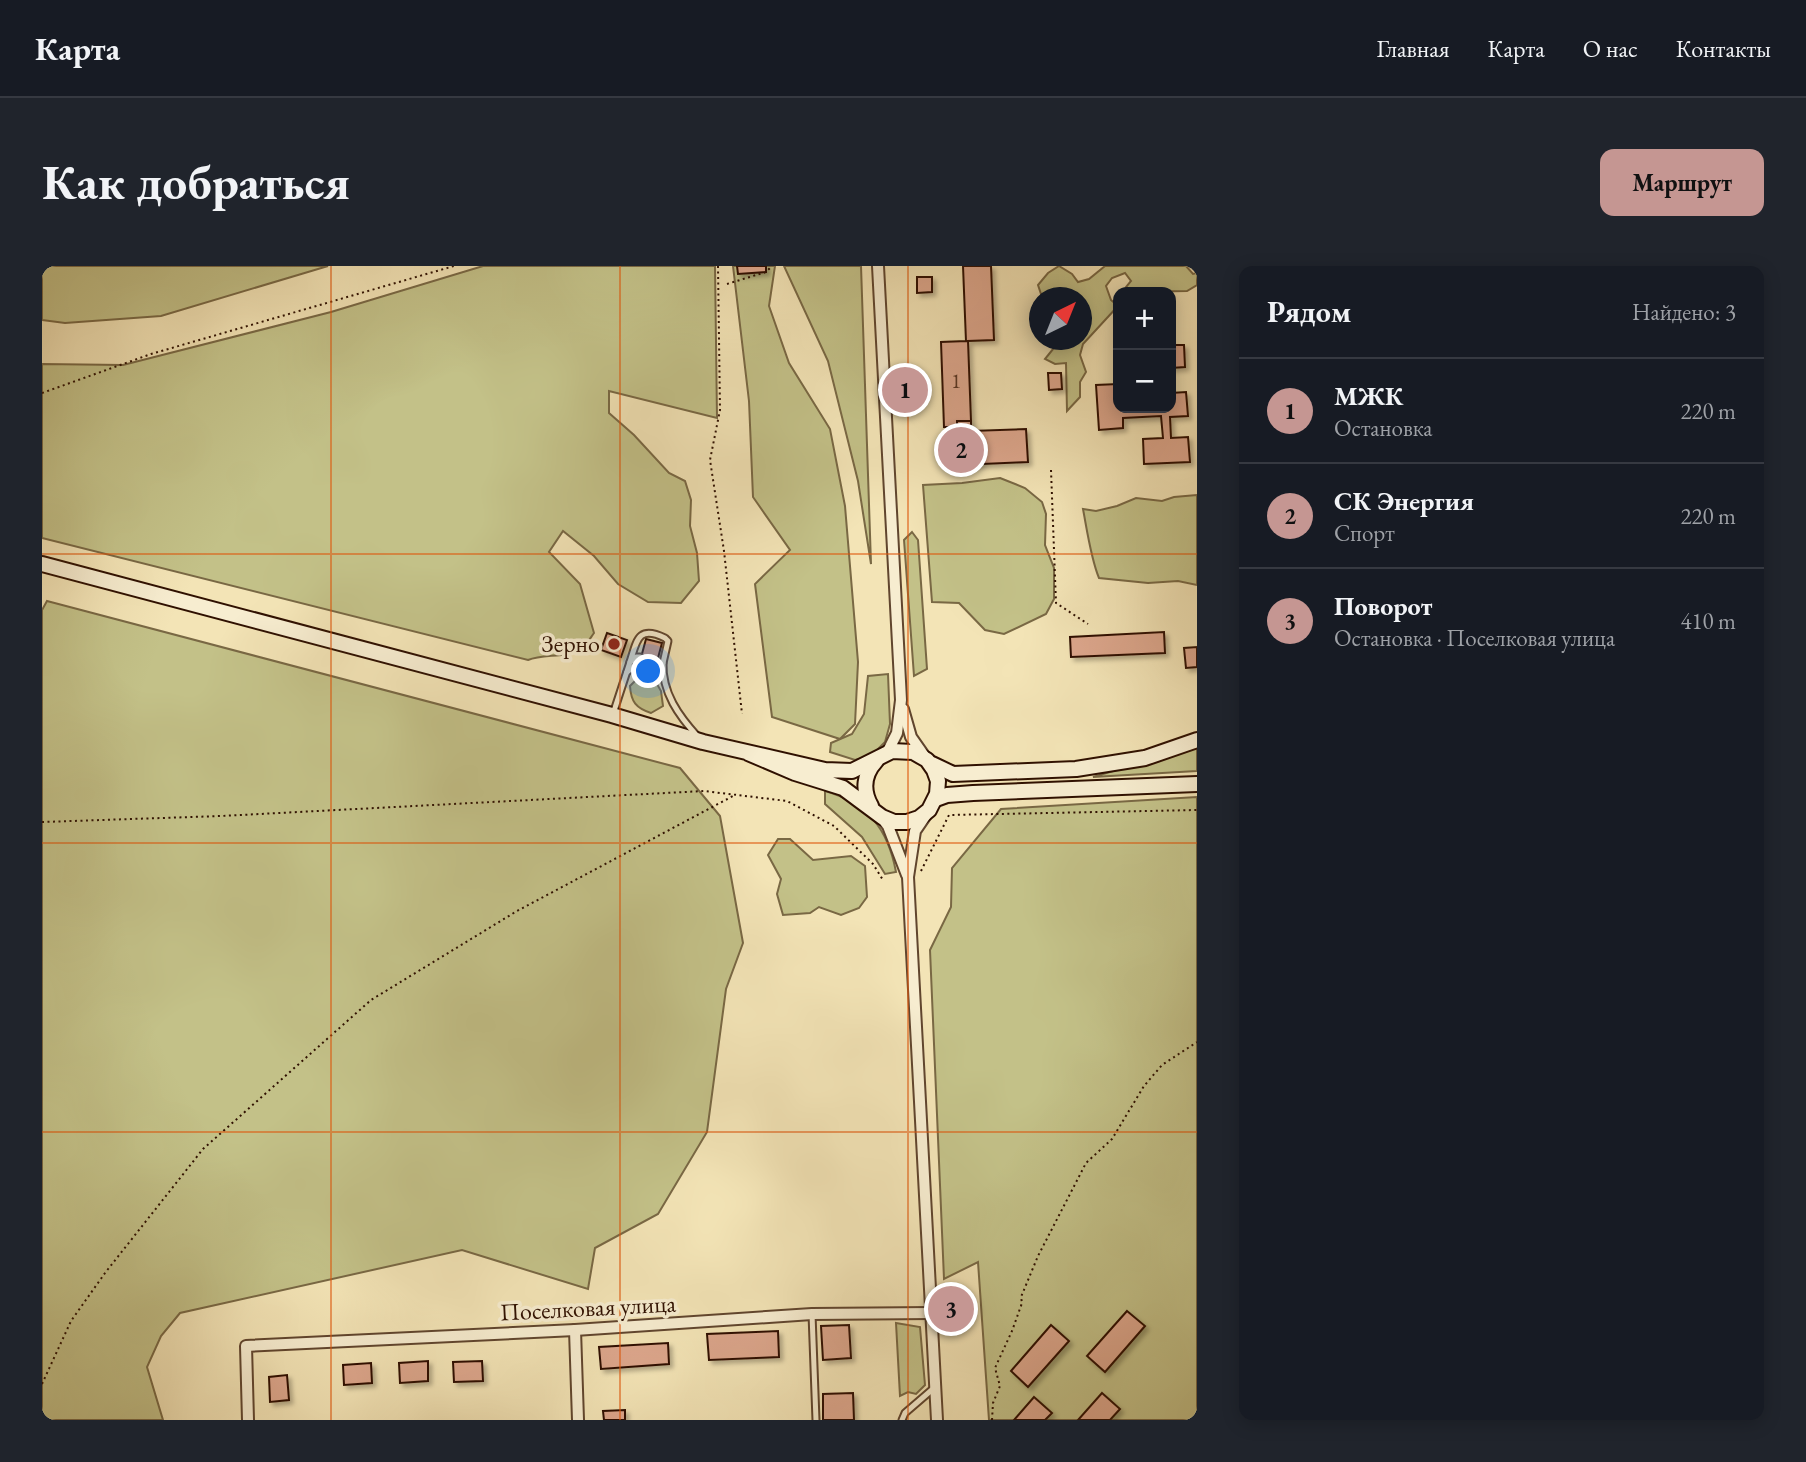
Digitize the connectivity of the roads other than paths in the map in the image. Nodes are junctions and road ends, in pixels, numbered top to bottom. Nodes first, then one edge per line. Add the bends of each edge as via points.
1 (878, 266) edge
2 (42, 564) edge
3 (640, 657) dead end
4 (630, 662) junction
5 (627, 672) junction
6 (663, 675) junction
7 (901, 700) junction
8 (612, 715) junction
9 (1197, 740) edge
10 (703, 742) junction
11 (748, 753) junction
12 (887, 753) junction
13 (927, 760) junction
14 (1197, 784) edge
15 (932, 805) junction
16 (876, 812) junction
17 (913, 876) junction
18 (932, 1313) junction
19 (812, 1314) junction
20 (575, 1331) junction
21 (934, 1387) junction
22 (248, 1420) edge
23 (578, 1420) edge
24 (816, 1420) edge
25 (902, 1420) edge
26 (937, 1420) edge

1 - 7 street
2 - 8 main road
3 - 4 lane
4 - 5 lane
4 - 6 lane via 641,635 666,638
5 - 6 lane via 633,667
5 - 8 lane
6 - 10 lane via 675,708
7 - 12 street via 897,733
7 - 13 street via 911,737
8 - 10 main road
9 - 13 main road via 1144,758 1043,771 953,774
10 - 11 main road
11 - 12 main road via 846,771
11 - 16 main road via 843,788
12 - 13 main road via 908,750
12 - 16 main road via 873,763 866,778 867,798
13 - 15 main road via 937,775
14 - 15 main road via 947,795
15 - 16 main road via 919,818 900,823
15 - 17 street via 915,831
16 - 17 street
17 - 18 street
18 - 19 street, Поселковая улица
18 - 21 street
19 - 20 street, Поселковая улица
19 - 24 lane
20 - 22 street, Поселковая улица via 246,1346
20 - 23 street
21 - 25 lane
21 - 26 street

